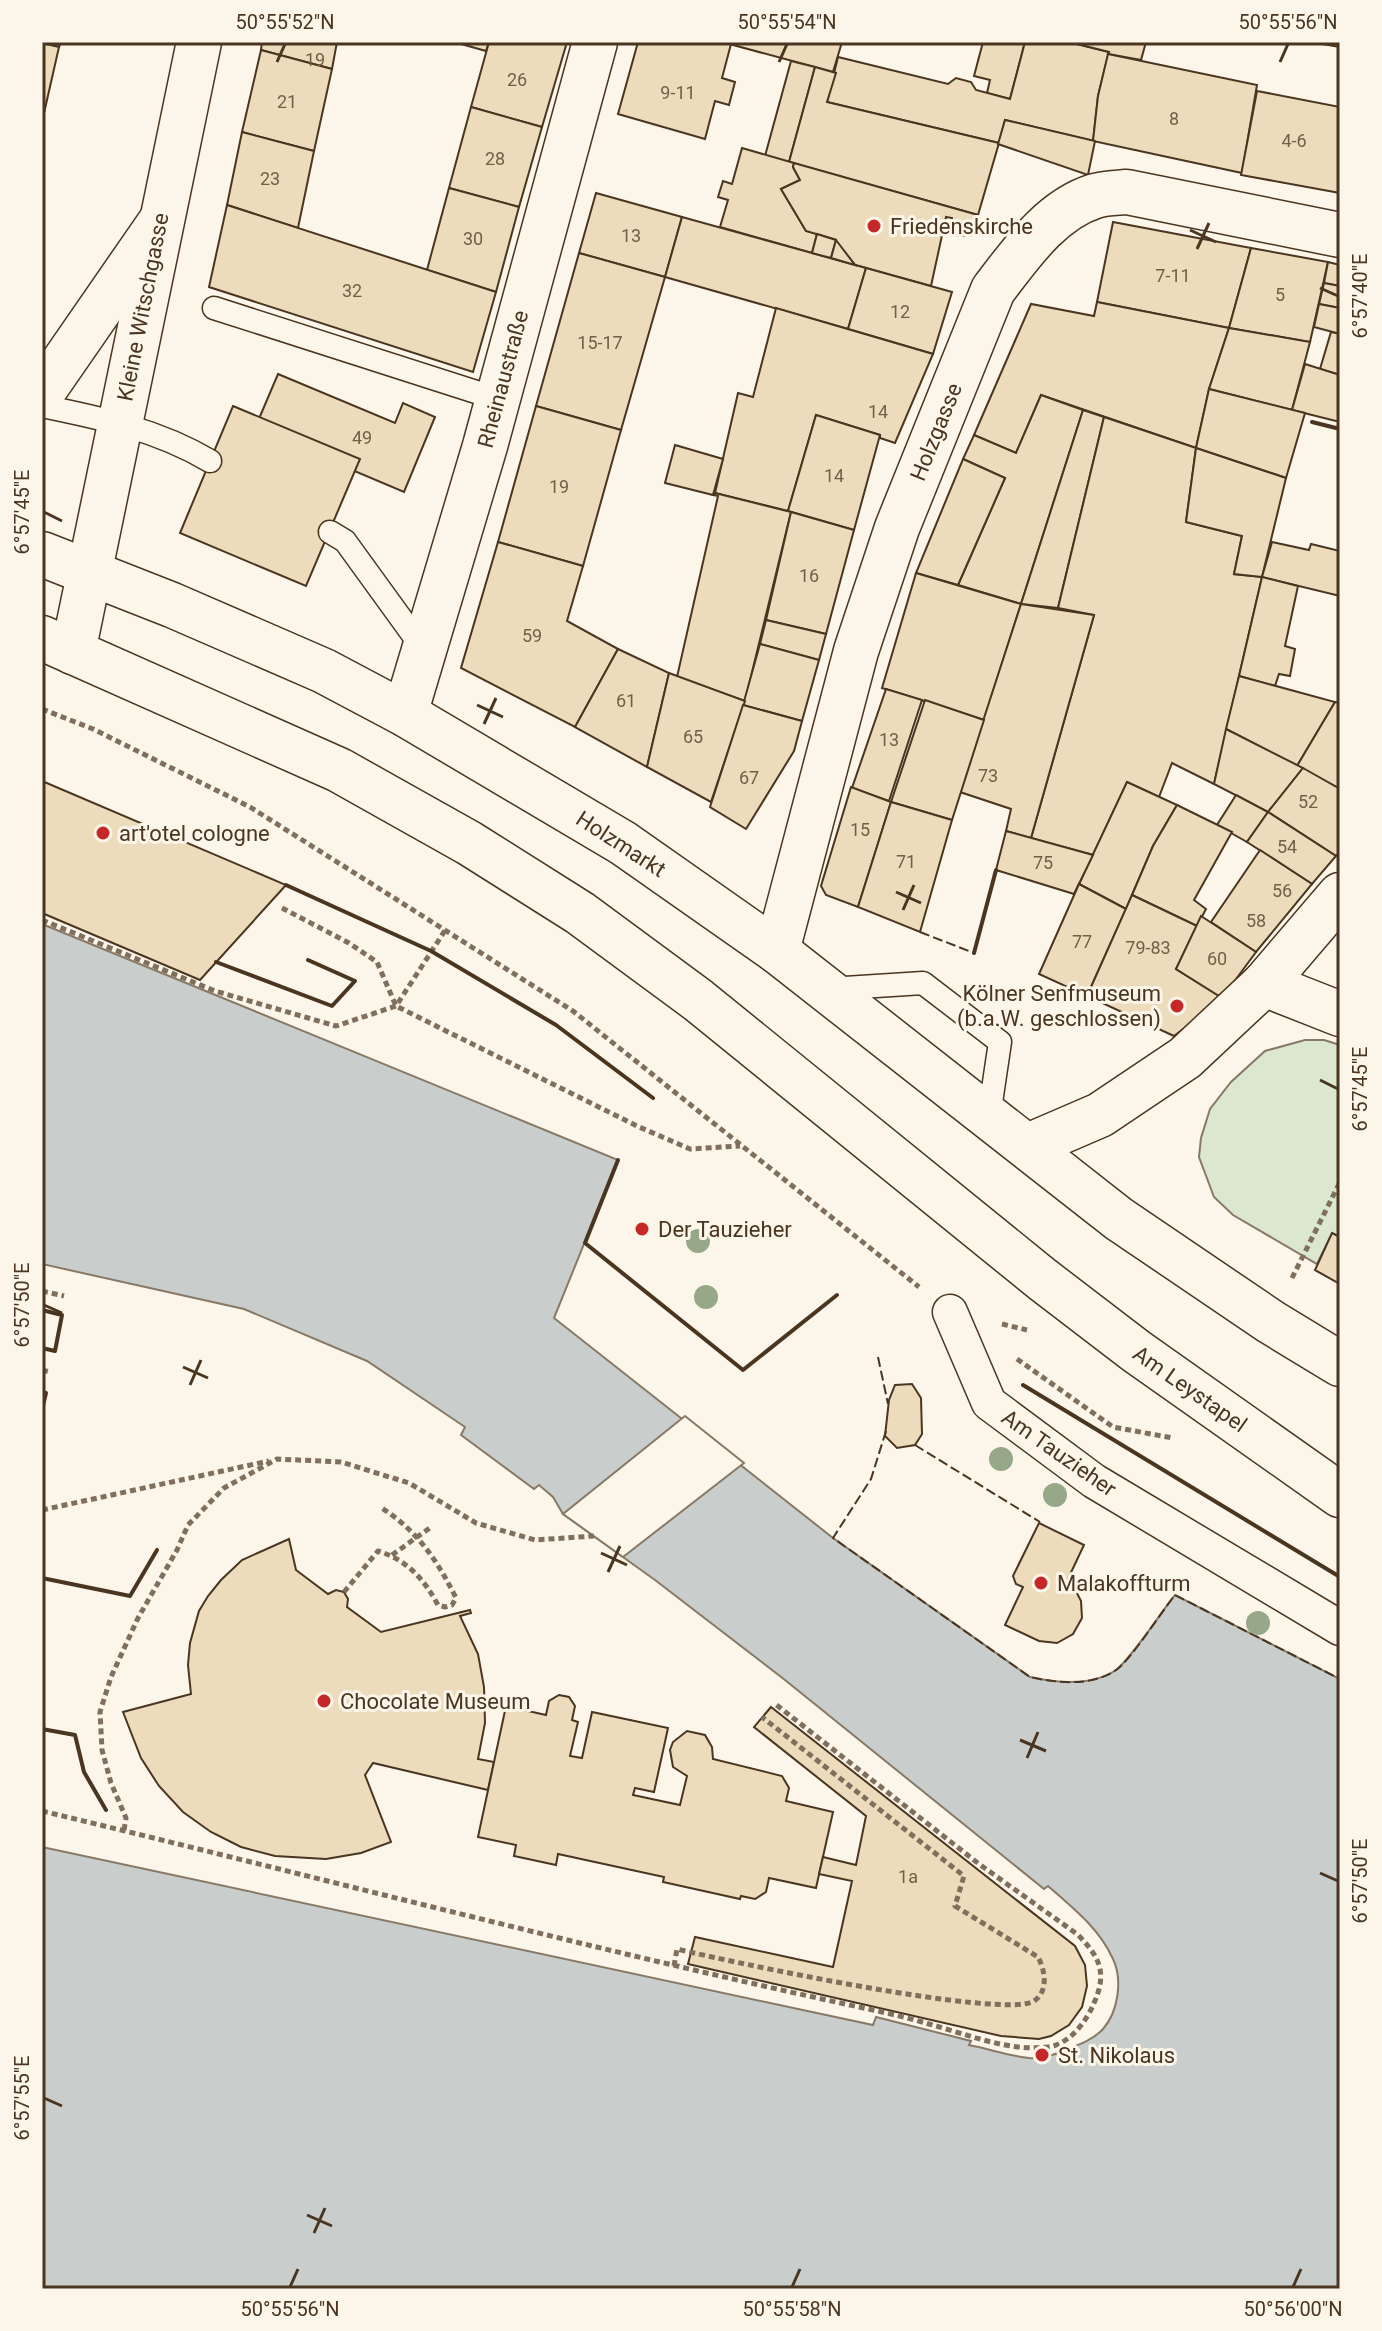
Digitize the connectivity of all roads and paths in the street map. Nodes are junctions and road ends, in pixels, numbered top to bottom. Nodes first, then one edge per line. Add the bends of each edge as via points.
1 (199, 42) edge
2 (595, 42) edge
3 (161, 221) junction
4 (1340, 235) edge
5 (214, 308) dead end
6 (42, 393) edge
7 (498, 399) junction
8 (42, 406) edge
9 (120, 422) junction
10 (210, 461) dead end
11 (330, 532) dead end
12 (42, 554) edge
13 (88, 573) junction
14 (58, 645) edge
15 (424, 650) junction
16 (42, 709) edge
17 (405, 714) junction
18 (1340, 895) edge
19 (282, 908) dead end
20 (42, 920) edge
21 (446, 929) junction
22 (777, 951) junction
23 (1264, 984) junction
24 (826, 989) junction
25 (396, 1006) junction
26 (1340, 1014) edge
27 (989, 1116) junction
28 (741, 1146) junction
29 (1028, 1146) junction
30 (1340, 1182) edge
31 (1303, 1257) dead end
32 (42, 1291) edge
33 (64, 1296) dead end
34 (950, 1312) joint
35 (1013, 1356) dead end
36 (1340, 1364) edge
37 (42, 1370) edge
38 (50, 1372) dead end
39 (1113, 1427) dead end
40 (277, 1459) junction
41 (1340, 1495) edge
42 (380, 1507) dead end
43 (42, 1510) edge
44 (431, 1527) dead end
45 (594, 1536) dead end
46 (392, 1555) junction
47 (344, 1592) dead end
48 (1340, 1628) edge
49 (774, 1703) dead end
50 (762, 1717) dead end
51 (42, 1811) edge
52 (124, 1830) junction
53 (674, 1966) junction

1 - 3 main road, Kleine Witschgasse
2 - 7 main road, Rheinaustraße
3 - 6 main road
3 - 9 main road, Kleine Witschgasse
4 - 22 main road, Holzgasse via 1127,192 1094,196 1052,219 1010,268 993,290 897,528 860,637
5 - 7 lane
7 - 15 main road, Rheinaustraße
8 - 9 lane
9 - 10 lane
9 - 13 main road, Kleine Witschgasse
11 - 15 lane via 345,541
12 - 13 main road, Holzmarkt
13 - 14 main road
13 - 17 main road, Holzmarkt via 324,671
14 - 41 main road, Am Leystapel via 339,770 580,913 698,1000 1136,1351
15 - 17 main road, Rheinaustraße
16 - 21 path via 250,807
17 - 22 main road, Holzmarkt via 623,843
18 - 23 main road
19 - 25 path via 377,962
20 - 25 path via 215,991 336,1026
21 - 25 path
21 - 28 path via 573,1011
22 - 24 main road, Holzmarkt
23 - 26 main road
23 - 29 main road via 1185,1058 1100,1115
24 - 27 main road, Holzmarkt
24 - 27 lane via 923,983 1000,1042
25 - 28 path via 690,1149
27 - 29 main road, Holzmarkt
28 - 34 path
29 - 36 main road, Holzmarkt via 1099,1204
30 - 31 path
32 - 33 path
34 - 48 street, Am Tauzieher via 989,1403 1094,1481
35 - 39 path
37 - 38 path
40 - 43 path
40 - 45 path via 341,1462 409,1483 476,1523 535,1540
40 - 52 path via 224,1488 188,1525 111,1677 100,1712 102,1750 126,1818
42 - 46 path via 426,1546 456,1598 452,1605 438,1605 414,1571
44 - 46 path
46 - 47 path via 378,1551
49 - 53 path via 1077,1934 1097,1956 1097,1998 1078,2029 1056,2045 1016,2046
50 - 53 path via 964,1876 955,1906 1038,1957 1045,1985 1036,2000 1020,2006 830,1982 677,1949
51 - 52 path
52 - 53 path

